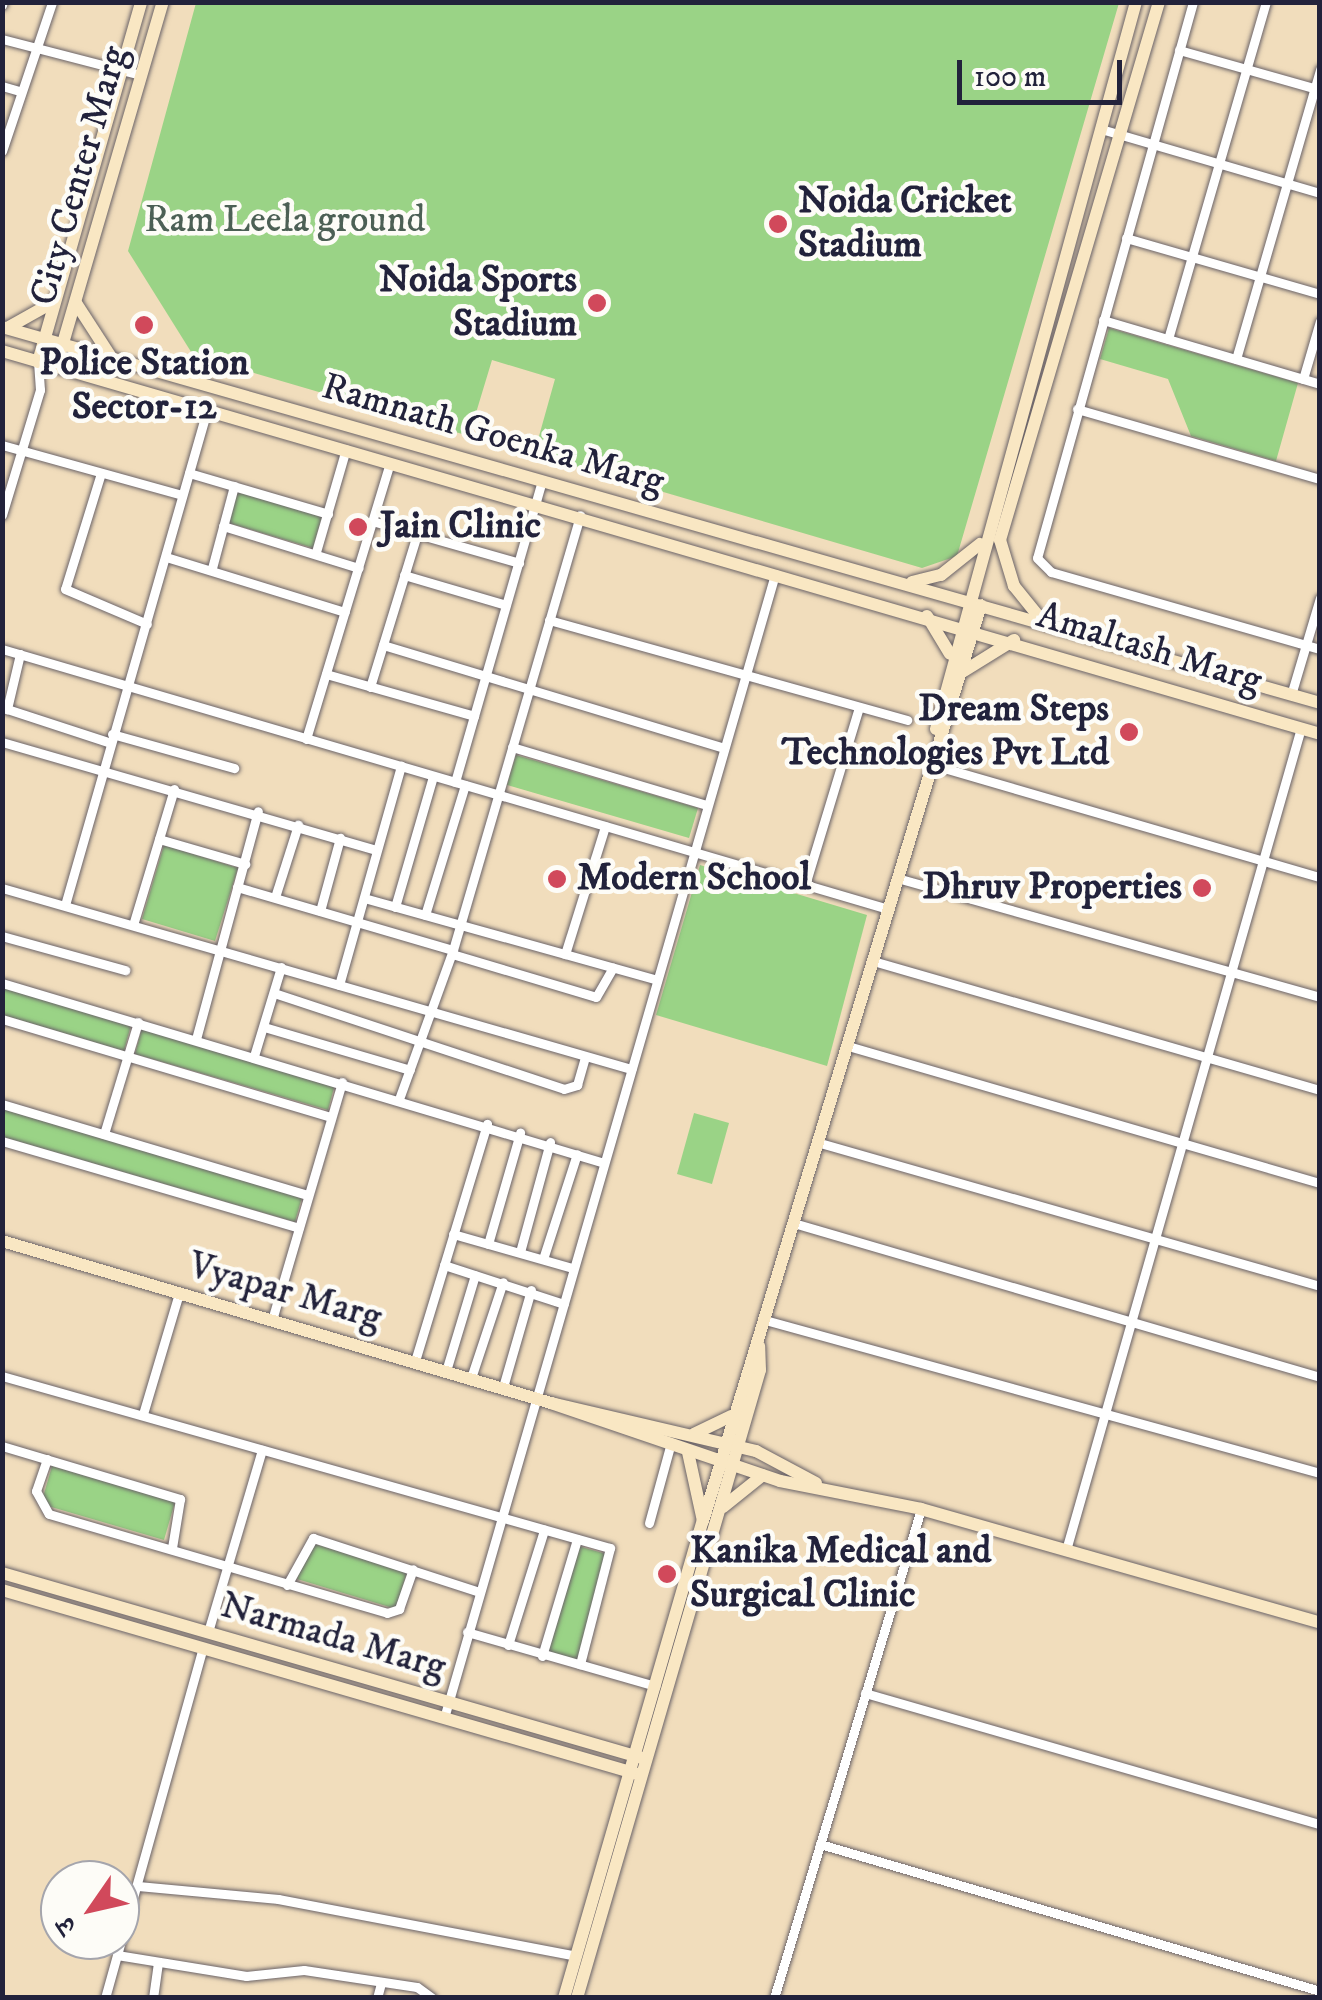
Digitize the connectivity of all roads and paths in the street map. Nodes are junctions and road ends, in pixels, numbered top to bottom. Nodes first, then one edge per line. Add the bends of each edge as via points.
1 (52, 2) edge
2 (140, 2) edge
3 (163, 2) edge
4 (1136, 2) edge
5 (1159, 2) edge
6 (1193, 2) edge
7 (1266, 2) edge
8 (2, 39) edge
9 (1180, 50) junction
10 (39, 52) junction
11 (121, 68) junction
12 (1246, 69) junction
13 (1320, 69) edge
14 (141, 75) junction
15 (2, 86) edge
16 (1317, 89) edge
17 (19, 91) junction
18 (6, 126) edge
19 (1101, 130) junction
20 (1120, 135) junction
21 (1153, 144) junction
22 (2, 151) edge
23 (1219, 164) junction
24 (1287, 183) junction
25 (1320, 193) edge
26 (1126, 238) junction
27 (1192, 257) junction
28 (1260, 276) junction
29 (1320, 294) edge
30 (75, 300) junction
31 (52, 303) junction
32 (1103, 320) junction
33 (1320, 321) edge
34 (4, 327) edge
35 (42, 338) junction
36 (1168, 339) junction
37 (62, 344) junction
38 (2, 352) edge
39 (112, 358) junction
40 (1236, 359) junction
41 (38, 362) junction
42 (56, 367) junction
43 (1303, 379) junction
44 (40, 384) junction
45 (1320, 384) edge
46 (1077, 409) junction
47 (207, 410) junction
48 (2, 445) edge
49 (346, 449) junction
50 (22, 450) junction
51 (390, 462) junction
52 (101, 473) junction
53 (190, 473) junction
54 (542, 480) junction
55 (1320, 480) edge
56 (234, 486) junction
57 (182, 496) junction
58 (536, 503) junction
59 (328, 514) junction
60 (2, 515) edge
61 (580, 516) junction
62 (372, 521) junction
63 (223, 526) junction
64 (416, 534) junction
65 (983, 541) junction
66 (316, 552) junction
67 (166, 557) junction
68 (519, 563) junction
69 (212, 568) junction
70 (358, 568) junction
71 (776, 571) junction
72 (404, 574) junction
73 (904, 582) junction
74 (1320, 598) edge
75 (966, 600) junction
76 (981, 605) junction
77 (506, 606) junction
78 (345, 612) junction
79 (924, 613) junction
80 (549, 620) junction
81 (1044, 623) junction
82 (147, 624) junction
83 (967, 625) junction
84 (1016, 639) junction
85 (383, 645) junction
86 (1306, 645) junction
87 (2, 649) edge
88 (1320, 649) edge
89 (20, 654) junction
90 (951, 656) junction
91 (962, 673) junction
92 (326, 674) junction
93 (486, 675) junction
94 (745, 676) junction
95 (126, 686) junction
96 (370, 687) junction
97 (529, 687) junction
98 (1291, 695) junction
99 (1320, 704) edge
100 (859, 707) junction
101 (474, 716) junction
102 (906, 720) dead end
103 (1301, 728) junction
104 (1320, 734) edge
105 (111, 738) junction
106 (306, 738) junction
107 (2, 742) edge
108 (512, 746) junction
109 (724, 748) junction
110 (931, 760) junction
111 (401, 766) junction
112 (234, 768) dead end
113 (103, 769) junction
114 (433, 776) junction
115 (460, 784) junction
116 (174, 789) junction
117 (497, 795) junction
118 (707, 805) junction
119 (258, 811) junction
120 (298, 824) junction
121 (605, 826) junction
122 (340, 838) junction
123 (160, 839) junction
124 (376, 850) junction
125 (694, 852) junction
126 (1263, 860) junction
127 (245, 864) junction
128 (1320, 877) edge
129 (897, 878) junction
130 (805, 885) junction
131 (2, 888) edge
132 (237, 888) junction
133 (275, 897) junction
134 (364, 898) junction
135 (65, 905) junction
136 (395, 906) junction
137 (888, 910) junction
138 (320, 912) junction
139 (426, 915) junction
140 (357, 921) junction
141 (133, 925) junction
142 (460, 925) junction
143 (2, 936) edge
144 (221, 950) junction
145 (452, 952) junction
146 (564, 954) junction
147 (872, 961) junction
148 (282, 967) junction
149 (614, 968) junction
150 (125, 970) dead end
151 (1231, 972) junction
152 (657, 980) junction
153 (2, 983) edge
154 (339, 985) junction
155 (274, 993) junction
156 (1320, 997) edge
157 (429, 1014) junction
158 (2, 1019) edge
159 (138, 1022) junction
160 (264, 1028) junction
161 (422, 1038) junction
162 (196, 1039) junction
163 (848, 1046) junction
164 (128, 1056) junction
165 (254, 1056) junction
166 (586, 1057) junction
167 (1207, 1057) junction
168 (631, 1069) junction
169 (410, 1070) junction
170 (342, 1082) junction
171 (1320, 1090) edge
172 (399, 1098) junction
173 (2, 1104) edge
174 (331, 1117) junction
175 (487, 1124) junction
176 (104, 1134) junction
177 (520, 1134) junction
178 (2, 1141) edge
179 (550, 1142) junction
180 (820, 1143) junction
181 (1182, 1143) junction
182 (577, 1154) junction
183 (602, 1162) junction
184 (1320, 1183) edge
185 (308, 1194) junction
186 (796, 1224) junction
187 (298, 1228) junction
188 (454, 1234) junction
189 (1155, 1239) junction
190 (2, 1241) edge
191 (488, 1244) junction
192 (520, 1252) junction
193 (544, 1259) junction
194 (444, 1265) junction
195 (572, 1268) junction
196 (475, 1275) junction
197 (502, 1282) junction
198 (1320, 1286) edge
199 (531, 1290) junction
200 (179, 1293) junction
201 (564, 1304) junction
202 (272, 1320) junction
203 (765, 1320) junction
204 (1131, 1322) junction
205 (758, 1344) junction
206 (415, 1362) junction
207 (446, 1371) junction
208 (4, 1376) edge
209 (1320, 1377) edge
210 (470, 1378) junction
211 (503, 1387) junction
212 (2, 1389) edge
213 (544, 1401) junction
214 (1105, 1413) junction
215 (142, 1414) junction
216 (731, 1416) junction
217 (746, 1419) junction
218 (694, 1434) junction
219 (731, 1444) junction
220 (2, 1446) edge
221 (670, 1446) junction
222 (262, 1450) junction
223 (756, 1451) junction
224 (688, 1452) junction
225 (46, 1458) junction
226 (726, 1462) junction
227 (1320, 1473) edge
228 (763, 1475) junction
229 (816, 1483) junction
230 (921, 1509) junction
231 (719, 1511) junction
232 (499, 1519) junction
233 (703, 1521) junction
234 (649, 1522) dead end
235 (544, 1530) junction
236 (577, 1539) junction
237 (172, 1548) junction
238 (1066, 1550) junction
239 (228, 1564) junction
240 (413, 1570) junction
241 (2, 1573) edge
242 (287, 1585) junction
243 (2, 1590) edge
244 (478, 1592) junction
245 (1320, 1623) edge
246 (208, 1632) junction
247 (468, 1632) junction
248 (508, 1645) junction
249 (203, 1648) junction
250 (542, 1656) junction
251 (580, 1664) junction
252 (655, 1686) junction
253 (865, 1693) junction
254 (449, 1702) junction
255 (444, 1718) junction
256 (640, 1758) junction
257 (635, 1773) junction
258 (1320, 1824) edge
259 (820, 1844) junction
260 (140, 1879) edge
261 (140, 1886) edge
262 (576, 1956) junction
263 (116, 1960) edge
264 (140, 1960) edge
265 (158, 1964) junction
266 (381, 1983) junction
267 (1320, 1991) edge
268 (105, 1998) edge
269 (153, 1998) edge
270 (377, 1998) edge
271 (432, 1998) edge
272 (564, 1998) edge
273 (577, 1998) edge
274 (774, 1998) edge

1 - 10 street
2 - 11 street, City Center Marg
3 - 14 street, City Center Marg
4 - 19 street
5 - 20 street
6 - 9 street
7 - 12 street
8 - 10 street
9 - 12 street
9 - 21 street
10 - 11 street
10 - 17 street
11 - 14 street
11 - 31 street, City Center Marg
12 - 16 street
12 - 23 street
13 - 16 street
14 - 30 street, City Center Marg
15 - 17 street
16 - 24 street
17 - 18 street
18 - 22 street
19 - 20 street
19 - 65 street
20 - 21 street
20 - 81 street via 1000,540 1014,586
21 - 23 street
21 - 26 street
23 - 24 street
23 - 27 street
24 - 25 street
24 - 28 street
26 - 27 street
26 - 32 street
27 - 28 street
27 - 36 street
28 - 29 street
28 - 40 street
30 - 37 street, City Center Marg
30 - 39 street
31 - 34 street
31 - 35 street, City Center Marg
32 - 36 street
32 - 46 street
33 - 43 street
34 - 35 street, Ramnath Goenka Marg
35 - 37 street, Ramnath Goenka Marg
35 - 41 street, City Center Marg
36 - 40 street
37 - 39 street, Ramnath Goenka Marg
37 - 42 street, City Center Marg
38 - 41 street, Ramnath Goenka Marg
39 - 54 street, Ramnath Goenka Marg
40 - 43 street
41 - 42 street, Ramnath Goenka Marg
41 - 44 street
42 - 44 street
42 - 47 street, Ramnath Goenka Marg
43 - 45 street
44 - 50 street
46 - 55 street
46 - 86 street via 1038,546 1041,566
47 - 49 street, Ramnath Goenka Marg
47 - 53 street
48 - 50 street
49 - 51 street, Ramnath Goenka Marg
49 - 59 street
50 - 52 street
50 - 60 street
51 - 58 street, Ramnath Goenka Marg
51 - 62 street
52 - 57 street
52 - 82 street via 65,589
53 - 56 street
53 - 57 street
54 - 58 street
54 - 73 street, Ramnath Goenka Marg
56 - 59 street
56 - 63 street
57 - 67 street
58 - 61 street, Ramnath Goenka Marg
58 - 68 street
59 - 66 street
61 - 71 street, Ramnath Goenka Marg
61 - 80 street
62 - 64 street
62 - 70 street
63 - 66 street
63 - 69 street
64 - 68 street
64 - 72 street
65 - 73 street via 941,574
65 - 75 street
66 - 70 street
67 - 69 street
67 - 82 street
68 - 77 street
69 - 78 street
70 - 78 street
71 - 79 street, Ramnath Goenka Marg
71 - 94 street
72 - 77 street
72 - 85 street
73 - 75 street, Ramnath Goenka Marg
74 - 86 street
75 - 76 street, Amaltash Marg
75 - 83 street
76 - 81 street, Amaltash Marg
76 - 83 street
77 - 93 street
78 - 92 street
79 - 83 street, Ramnath Goenka Marg
79 - 90 street
80 - 94 street
80 - 97 street
81 - 98 street, Amaltash Marg
82 - 95 street
83 - 84 street, Amaltash Marg
83 - 90 street
83 - 91 street
84 - 91 street
84 - 103 street, Amaltash Marg
85 - 93 street
85 - 96 street
86 - 88 street
86 - 98 street
87 - 89 street
89 - 95 street
89 - 105 street via 6,709
90 - 110 street
91 - 110 street
92 - 96 street
92 - 106 street
93 - 97 street
93 - 101 street
94 - 100 street
94 - 109 street
95 - 105 street
95 - 106 street
96 - 101 street
97 - 108 street
97 - 109 street
98 - 99 street, Amaltash Marg
100 - 102 street
100 - 130 street
101 - 115 street
103 - 104 street, Amaltash Marg
103 - 126 street
105 - 112 street
105 - 113 street
106 - 111 street
107 - 113 street
108 - 117 street
108 - 118 street
109 - 118 street
110 - 126 street
110 - 129 street
111 - 114 street
111 - 124 street
113 - 116 street
113 - 135 street
114 - 115 street
114 - 136 street
115 - 117 street
115 - 139 street
116 - 119 street
116 - 123 street
117 - 121 street
117 - 142 street
118 - 125 street
119 - 120 street
119 - 127 street
120 - 122 street
120 - 133 street
121 - 125 street
121 - 146 street
122 - 124 street
122 - 138 street
123 - 127 street
123 - 141 street
124 - 134 street
125 - 130 street
125 - 152 street
126 - 128 street
126 - 151 street
127 - 132 street
129 - 137 street
129 - 151 street
130 - 137 street
131 - 135 street
132 - 133 street
132 - 144 street
133 - 138 street
134 - 136 street
134 - 140 street
135 - 141 street
136 - 139 street
137 - 147 street
138 - 140 street
139 - 142 street
140 - 145 street
140 - 154 street
141 - 144 street
142 - 145 street
142 - 146 street
143 - 150 street
144 - 148 street
144 - 162 street
145 - 149 street via 589,997 600,995
145 - 157 street
146 - 149 street
147 - 163 street
147 - 167 street
148 - 154 street
148 - 155 street
149 - 152 street
151 - 156 street
151 - 167 street
152 - 168 street
153 - 159 street
154 - 157 street
155 - 160 street
155 - 161 street
157 - 161 street
157 - 166 street
158 - 164 street
159 - 162 street
159 - 164 street
160 - 165 street
160 - 169 street
161 - 166 street via 564,1089 576,1085
161 - 169 street
162 - 165 street
163 - 180 street
163 - 181 street
164 - 174 street
164 - 176 street
165 - 170 street
166 - 168 street
167 - 171 street
167 - 181 street
168 - 183 street
169 - 172 street
170 - 172 street
170 - 174 street
172 - 175 street
173 - 176 street
174 - 185 street
175 - 177 street
175 - 188 street
176 - 185 street
177 - 179 street
177 - 191 street
178 - 187 street
179 - 182 street
179 - 192 street
180 - 186 street
180 - 189 street
181 - 184 street
181 - 189 street
182 - 183 street
182 - 193 street
183 - 195 street
185 - 187 street
186 - 203 street
186 - 204 street
187 - 202 street
188 - 191 street
188 - 194 street
189 - 198 street
189 - 204 street
190 - 200 street, Vyapar Marg
191 - 192 street
192 - 193 street
193 - 195 street
194 - 196 street
194 - 206 street
195 - 201 street
196 - 197 street
196 - 207 street
197 - 199 street
197 - 210 street
199 - 201 street
199 - 211 street
200 - 202 street, Vyapar Marg
200 - 215 street
201 - 213 street
202 - 206 street, Vyapar Marg
203 - 205 street
203 - 214 street
204 - 209 street
204 - 214 street
205 - 216 street
205 - 217 street
206 - 207 street, Vyapar Marg
207 - 210 street, Vyapar Marg
208 - 212 street
208 - 215 street
210 - 211 street, Vyapar Marg
211 - 213 street, Vyapar Marg
213 - 218 street, Vyapar Marg
213 - 221 street, Vyapar Marg
213 - 232 street
214 - 227 street
214 - 238 street
215 - 222 street
216 - 218 street
216 - 219 street
217 - 219 street
217 - 223 street
218 - 219 street, Vyapar Marg
219 - 223 street, Vyapar Marg
219 - 226 street
220 - 225 street
221 - 224 street, Vyapar Marg
221 - 234 street
222 - 232 street
222 - 239 street
223 - 229 street, Vyapar Marg
224 - 226 street, Vyapar Marg
224 - 233 street
225 - 237 street via 180,1499
225 - 237 street via 36,1491 42,1510
226 - 228 street, Vyapar Marg
226 - 231 street
226 - 233 street
228 - 229 street, Vyapar Marg
228 - 231 street
229 - 230 street
230 - 238 street
230 - 253 street
231 - 256 street
232 - 235 street
232 - 244 street
233 - 252 street
235 - 236 street
235 - 248 street
236 - 250 street
236 - 251 street via 614,1557
237 - 239 street
238 - 245 street
239 - 242 street
239 - 246 street
240 - 242 street via 395,1612
240 - 242 street via 313,1538
240 - 244 street
241 - 246 street, Narmada Marg
243 - 249 street, Narmada Marg
244 - 247 street
246 - 254 street, Narmada Marg
247 - 248 street
247 - 254 street
248 - 250 street
249 - 255 street, Narmada Marg
249 - 260 street
250 - 251 street
251 - 252 street
252 - 256 street
253 - 258 street
253 - 259 street
254 - 255 street
254 - 256 street, Narmada Marg
255 - 257 street, Narmada Marg
256 - 257 street
257 - 262 street
257 - 273 street
259 - 267 street
259 - 274 street
261 - 262 street via 278,1898
262 - 272 street
263 - 268 street
264 - 265 street
265 - 266 street
265 - 269 street
266 - 270 street
266 - 271 street

